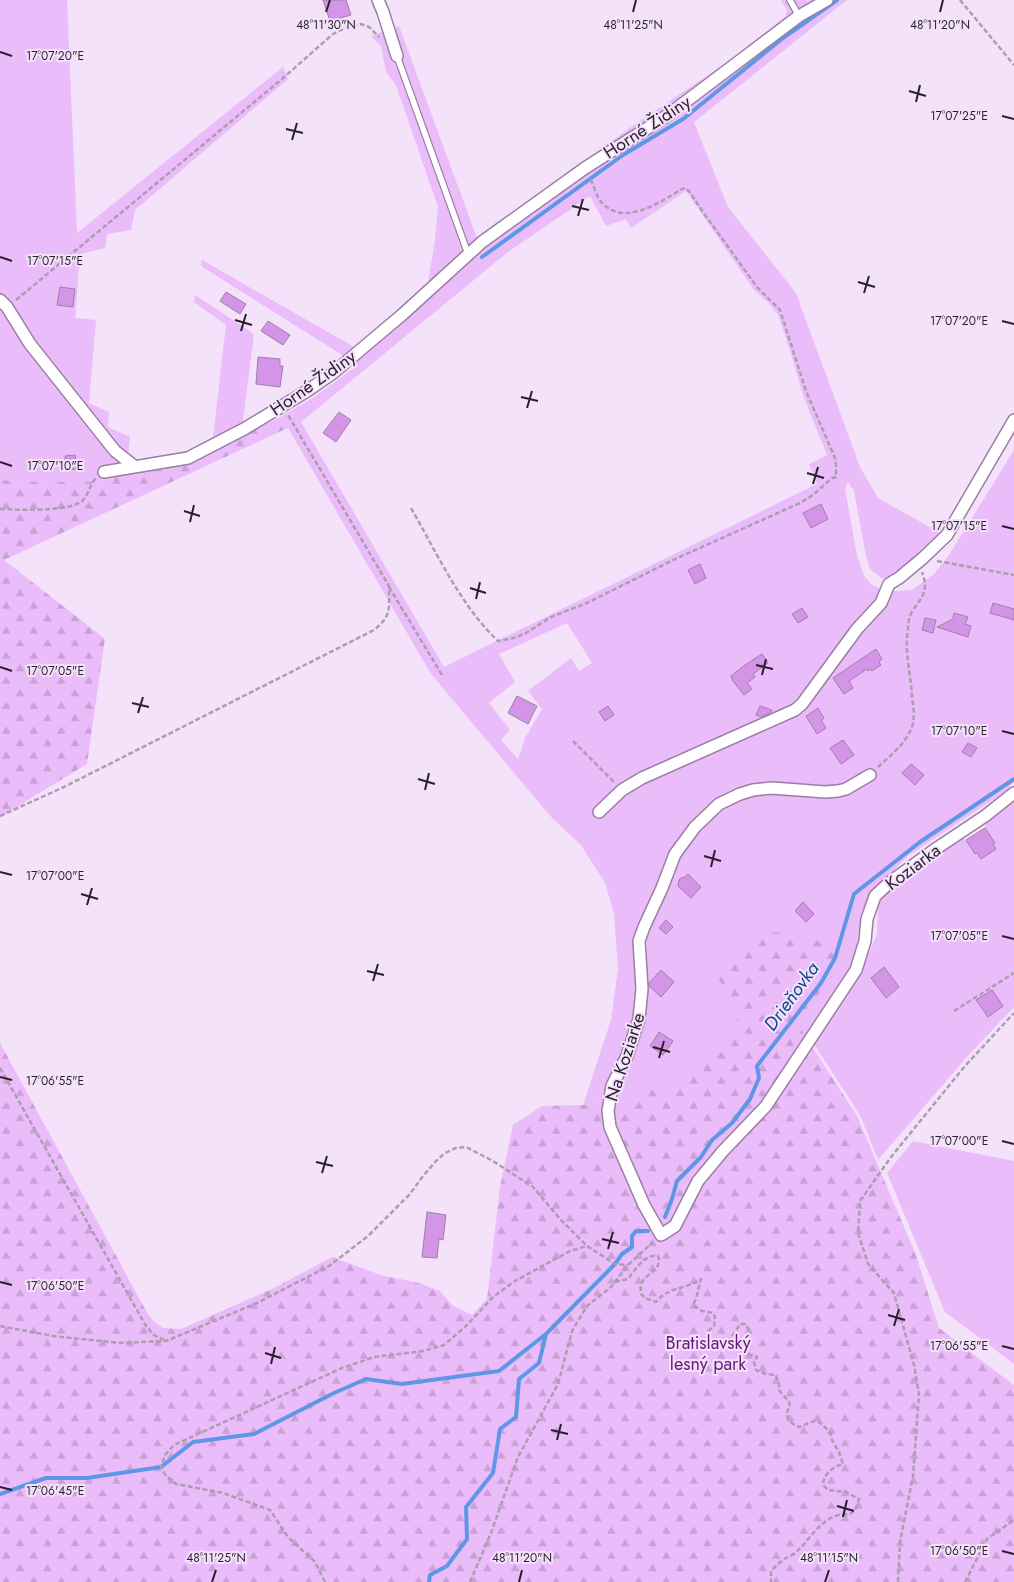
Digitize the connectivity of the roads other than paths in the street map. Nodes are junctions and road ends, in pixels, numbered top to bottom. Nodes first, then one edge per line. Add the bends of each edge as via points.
1 (378, 0) edge
2 (790, 0) edge
3 (827, 0) edge
4 (799, 16) junction
5 (397, 56) joint
6 (468, 255) junction
7 (4, 304) edge
8 (1014, 420) edge
9 (134, 466) junction
10 (104, 472) road end
11 (870, 775) road end
12 (1014, 793) edge
13 (599, 812) dead end
14 (661, 1235) joint

1 - 5 street
2 - 4 lane
3 - 4 street, Horné Židiny
4 - 6 street, Horné Židiny via 668,115 585,168
5 - 6 lane
6 - 9 street, Horné Židiny via 333,373 284,406 188,458
7 - 9 street via 30,344 115,451
8 - 13 street via 947,535 921,561 889,584 881,603 857,629 802,704 795,710 642,778 622,790
9 - 10 street, Horné Židiny
11 - 14 street, Na Koziarke via 838,791 772,788 740,794 719,804 695,827 675,854 639,941 642,989 639,1020 627,1056 612,1086 608,1111 610,1127 644,1205
12 - 14 street, Koziarka via 880,892 867,919 862,955 856,970 766,1106 698,1181 675,1226

